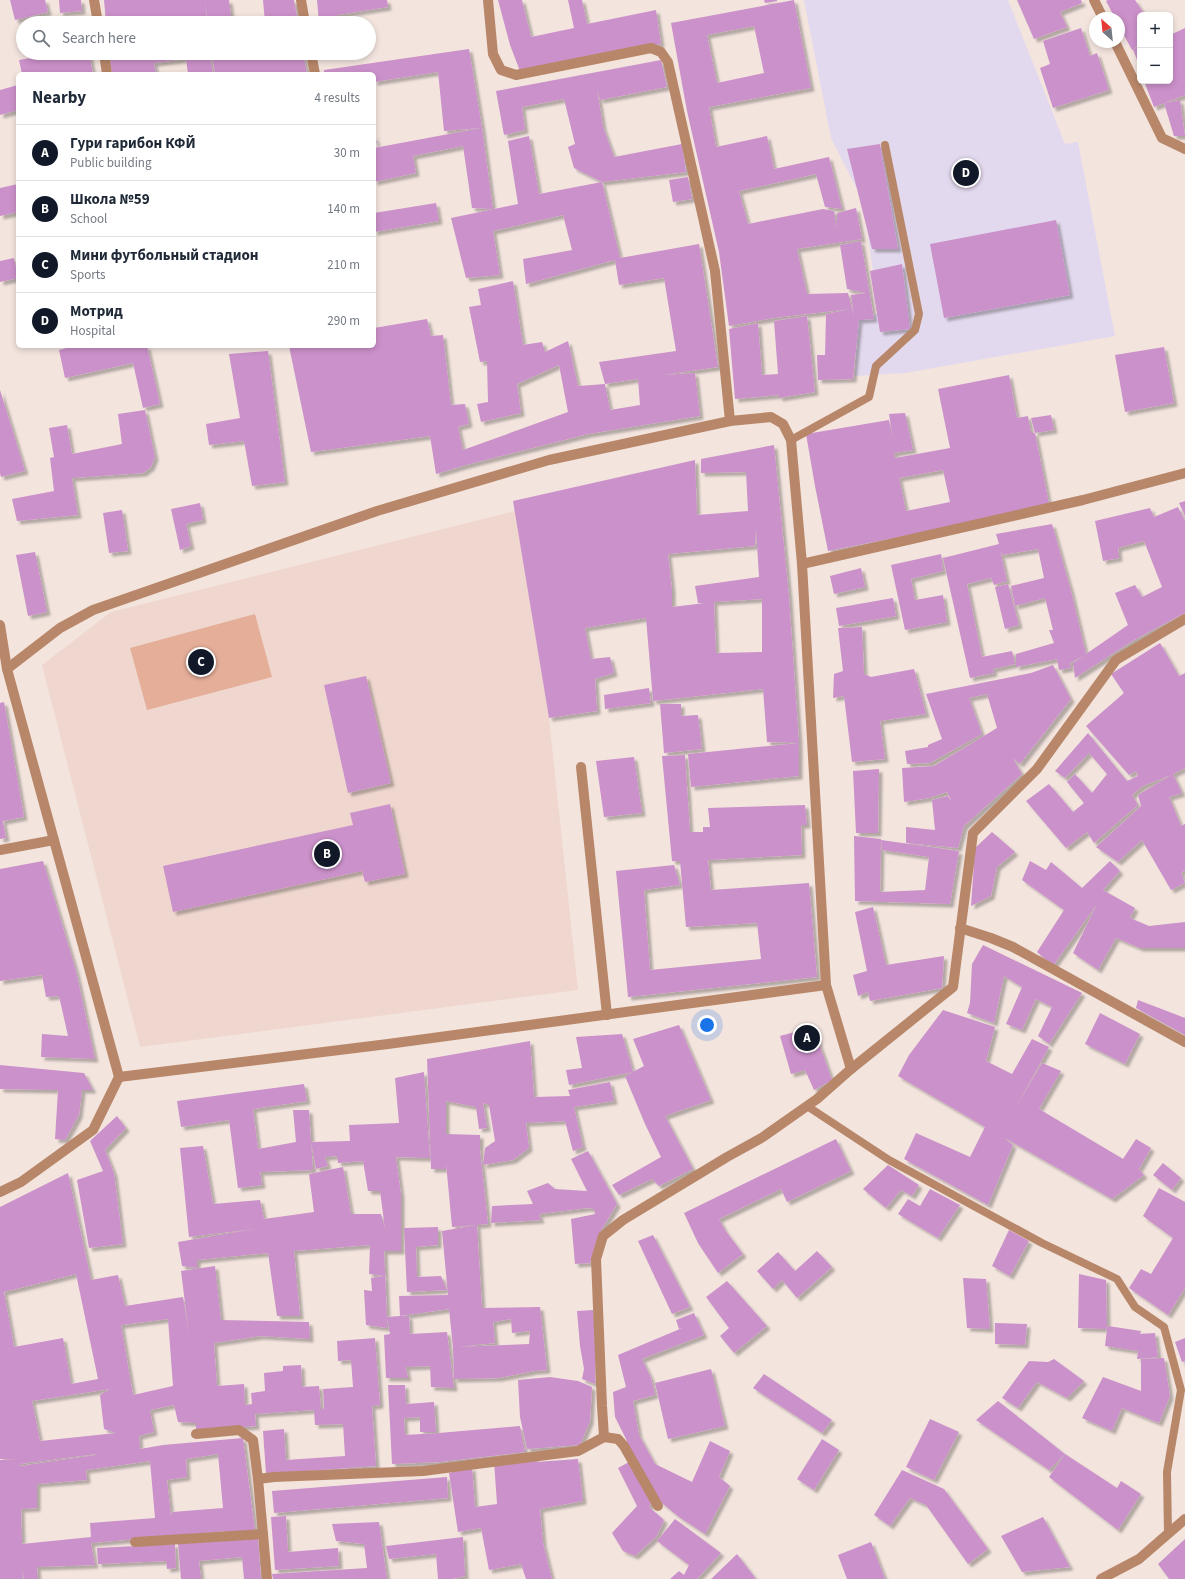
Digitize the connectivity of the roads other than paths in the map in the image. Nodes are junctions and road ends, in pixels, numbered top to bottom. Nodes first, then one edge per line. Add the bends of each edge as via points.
1 (94, 0) edge
2 (301, 0) edge
3 (488, 0) edge
4 (1094, 0) edge
5 (1100, 12) edge
6 (97, 16) edge
7 (304, 16) edge
8 (1118, 48) edge
9 (105, 60) edge
10 (312, 60) edge
11 (107, 72) edge
12 (315, 72) edge
13 (885, 145) dead end
14 (1185, 149) edge
15 (730, 421) junction
16 (791, 440) junction
17 (1185, 473) edge
18 (802, 564) junction
19 (1185, 619) edge
20 (0, 625) edge
21 (7, 669) junction
22 (581, 767) dead end
23 (54, 840) junction
24 (0, 850) edge
25 (960, 928) junction
26 (826, 985) junction
27 (606, 1015) junction
28 (1185, 1042) edge
29 (851, 1069) junction
30 (119, 1077) junction
31 (807, 1106) junction
32 (0, 1192) edge
33 (196, 1434) dead end
34 (604, 1437) junction
35 (258, 1479) junction
36 (658, 1506) dead end
37 (1185, 1519) edge
38 (263, 1534) junction
39 (1168, 1534) junction
40 (135, 1542) dead end
41 (267, 1579) edge
42 (1101, 1579) edge

1 - 6 street
2 - 7 street
3 - 15 street via 493,54 501,70 516,75 651,48 661,52 668,62 715,271
4 - 5 street
8 - 14 street via 1162,138
9 - 11 street
10 - 12 street
13 - 16 lane via 919,314 915,330 876,366 869,397
15 - 16 street via 771,417 783,424
15 - 21 street via 549,460 377,511 94,610 60,628
16 - 18 street
17 - 18 street via 1083,500
18 - 26 street
19 - 25 street via 1116,660 1037,769 973,833
20 - 21 street
21 - 23 street
22 - 27 street
23 - 24 street
23 - 30 street
25 - 28 street via 1013,947
25 - 29 street via 953,987
26 - 27 street
26 - 29 street
27 - 30 street
29 - 31 street
30 - 32 street via 93,1130 21,1182
31 - 34 street via 763,1137 623,1220 603,1236 596,1259
31 - 39 lane via 889,1160 1042,1243 1117,1279 1135,1307 1164,1327 1181,1390 1167,1472
33 - 35 street via 239,1430 253,1440
34 - 35 street via 578,1451 423,1471
34 - 36 street via 618,1439 624,1446
35 - 38 street
37 - 39 street
38 - 40 street
38 - 41 street
39 - 42 street via 1139,1559

